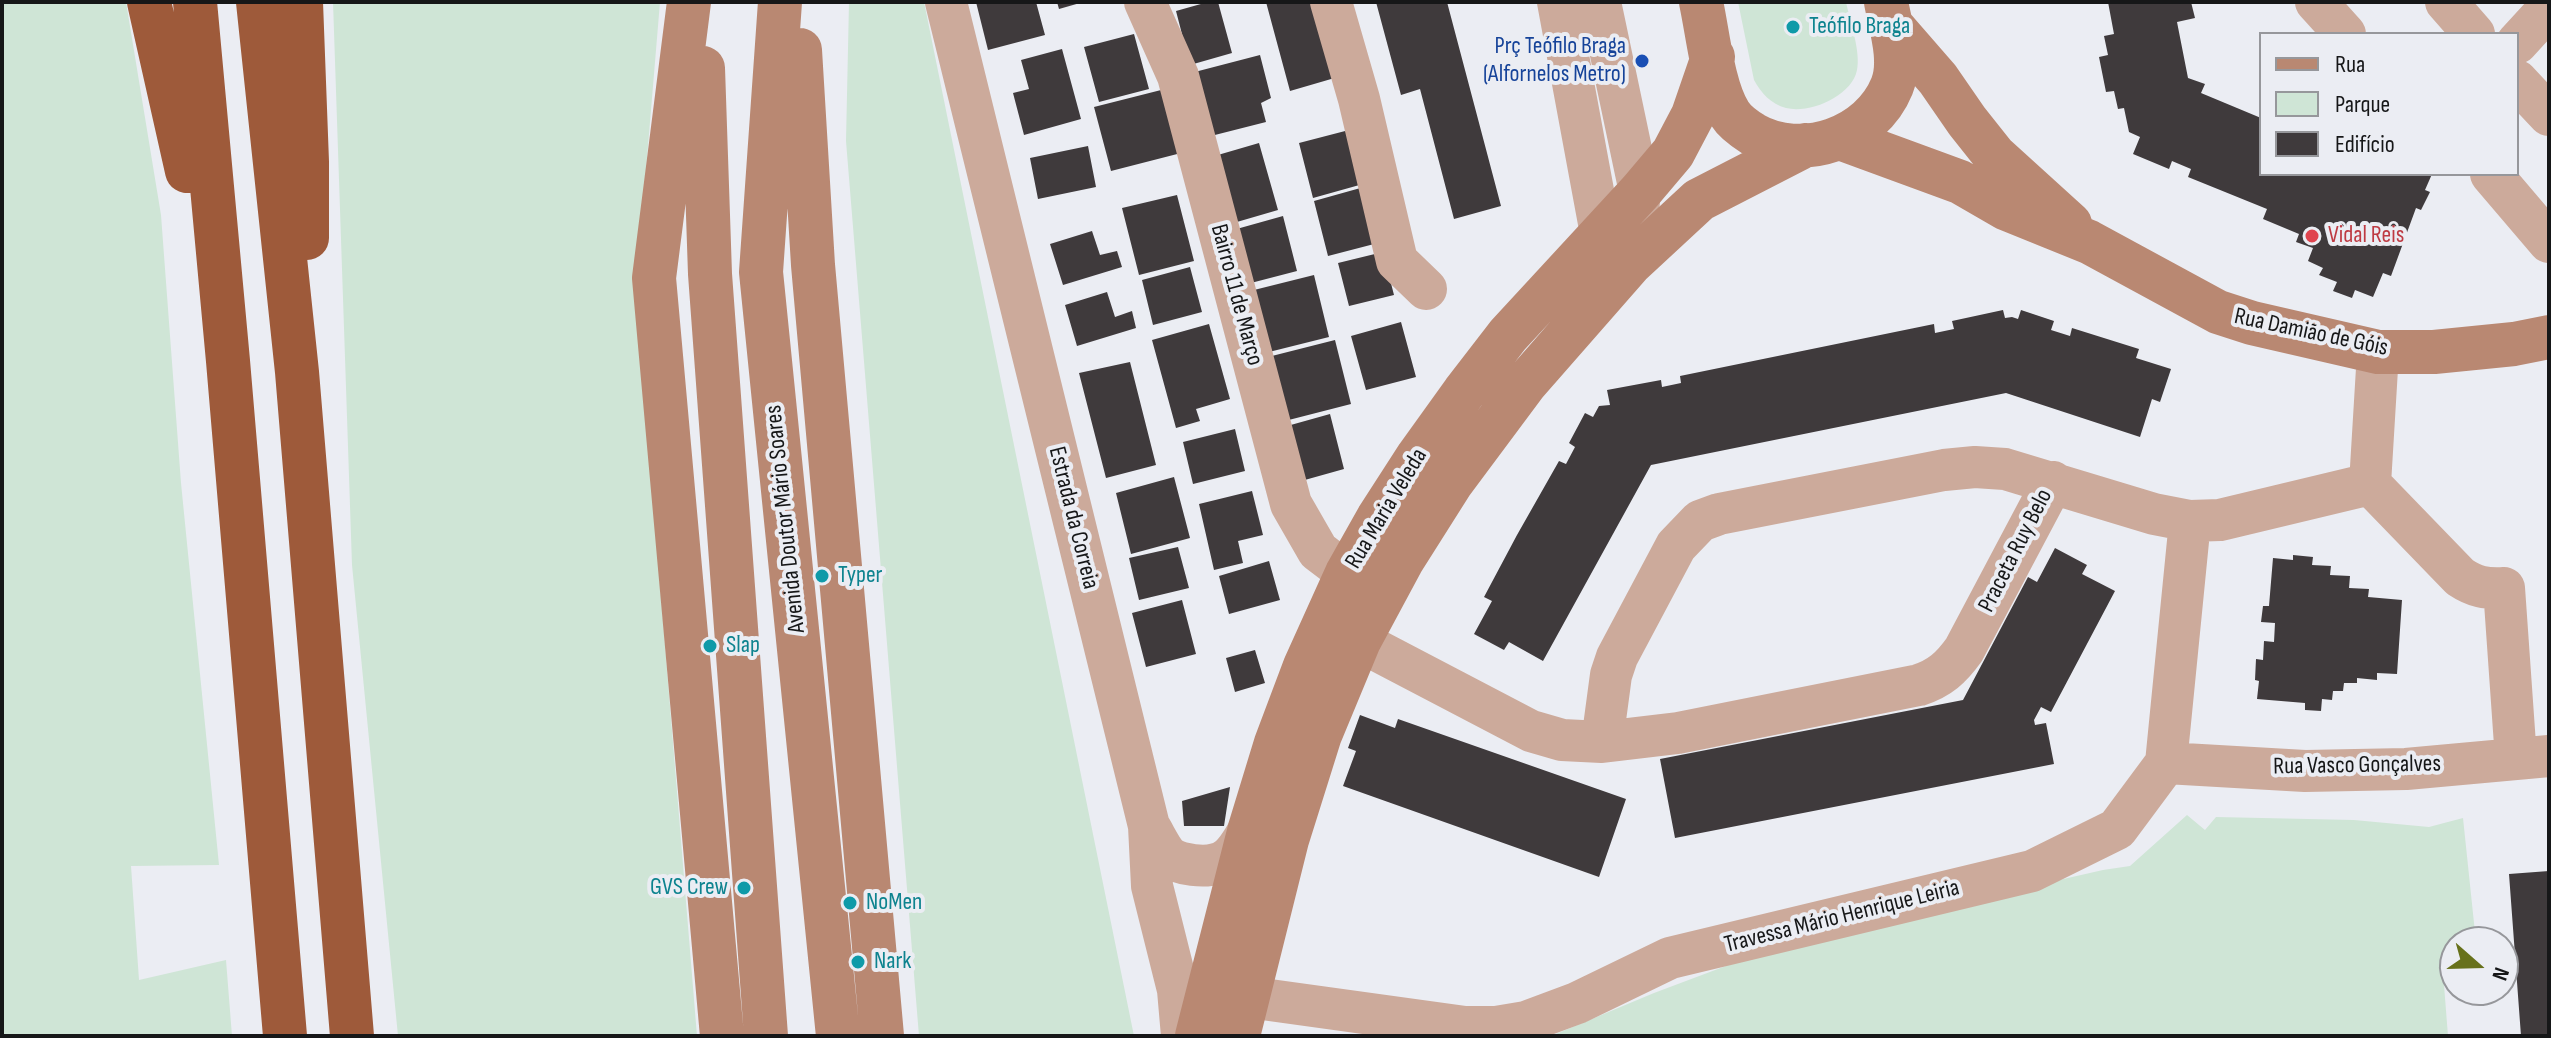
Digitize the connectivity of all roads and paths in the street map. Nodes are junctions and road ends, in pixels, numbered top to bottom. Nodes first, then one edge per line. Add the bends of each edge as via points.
1 (149, 2) edge
2 (195, 2) edge
3 (258, 2) edge
4 (301, 2) edge
5 (689, 2) edge
6 (700, 2) edge
7 (780, 2) edge
8 (797, 2) edge
9 (946, 2) edge
10 (1145, 2) edge
11 (1331, 2) edge
12 (1558, 2) edge
13 (1600, 2) edge
14 (1701, 2) edge
15 (2316, 2) edge
16 (2446, 2) edge
17 (2549, 8) edge
18 (1889, 14) edge
19 (2343, 32) edge
20 (2472, 32) edge
21 (2519, 41) edge
22 (1713, 57) junction
23 (2519, 83) edge
24 (2549, 115) edge
25 (1823, 142) junction
26 (2493, 176) edge
27 (1640, 192) junction
28 (2089, 242) junction
29 (2549, 242) edge
30 (1616, 249) junction
31 (1426, 289) dead end
32 (2549, 337) edge
33 (2378, 352) junction
34 (228, 361) junction
35 (297, 372) junction
36 (2053, 482) junction
37 (2370, 484) junction
38 (2190, 521) junction
39 (1347, 573) junction
40 (1359, 641) junction
41 (1602, 742) junction
42 (2533, 758) edge
43 (2166, 763) junction
44 (1149, 826) junction
45 (1250, 828) junction
46 (1243, 1016) edge
47 (285, 1036) edge
48 (352, 1036) edge
49 (722, 1036) edge
50 (766, 1036) edge
51 (838, 1036) edge
52 (882, 1036) edge
53 (1182, 1036) edge
54 (1197, 1036) edge

1 - 34 highway
2 - 34 highway
3 - 35 highway
4 - 35 highway via 308,218
5 - 49 main road via 654,278
6 - 50 main road via 710,274
7 - 51 main road, Avenida Doutor Mário Soares via 761,272
8 - 52 main road via 813,265
9 - 44 street, Estrada da Correia
10 - 39 street, Bairro 11 de Março via 1178,76 1291,504 1318,551
11 - 31 street via 1397,261
12 - 30 street
13 - 27 street
14 - 22 main road, Rua Damião de Góis
15 - 19 street
16 - 20 street
17 - 21 street
18 - 25 main road, Rua Maria Veleda via 1896,64 1880,110 1860,127
18 - 28 main road, Rua Damião de Góis via 1994,155
22 - 25 main road, Rua Damião de Góis via 1731,116 1778,144
22 - 27 main road, Rua Maria Veleda via 1680,142
23 - 24 street
25 - 28 main road, Rua Damião de Góis via 1960,182 2005,208
25 - 30 main road, Rua Maria Veleda via 1699,200
26 - 29 street
27 - 30 main road, Rua Maria Veleda
28 - 33 main road, Rua Damião de Góis via 2218,312
30 - 39 main road, Rua Maria Veleda via 1508,335 1418,456
30 - 40 main road, Rua Maria Veleda via 1452,482
32 - 33 main road, Rua Damião de Góis via 2434,352
33 - 37 street
34 - 47 highway
35 - 48 highway
36 - 38 street
36 - 41 street, Praceta Ruy Belo via 1964,650 1933,681 1678,733
36 - 41 street, Praceta Ruy Belo via 2005,469 1944,470 1700,521 1676,546 1617,657
37 - 38 street via 2220,520
37 - 42 street via 2460,577 2486,589 2504,588
38 - 43 street
39 - 45 main road, Rua Maria Veleda via 1305,666
40 - 41 street via 1531,731 1562,740
40 - 46 main road, Rua Maria Veleda via 1320,735 1287,840
42 - 43 street, Rua Vasco Gonçalves via 2305,771
43 - 46 street, Travessa Mário Henrique Leiria via 2117,829 2032,871 1670,958 1526,1022 1465,1027
44 - 45 street via 1169,857 1204,866 1221,864 1237,851
44 - 53 street, Estrada da Correia via 1152,886 1178,990
45 - 54 main road, Rua Maria Veleda

